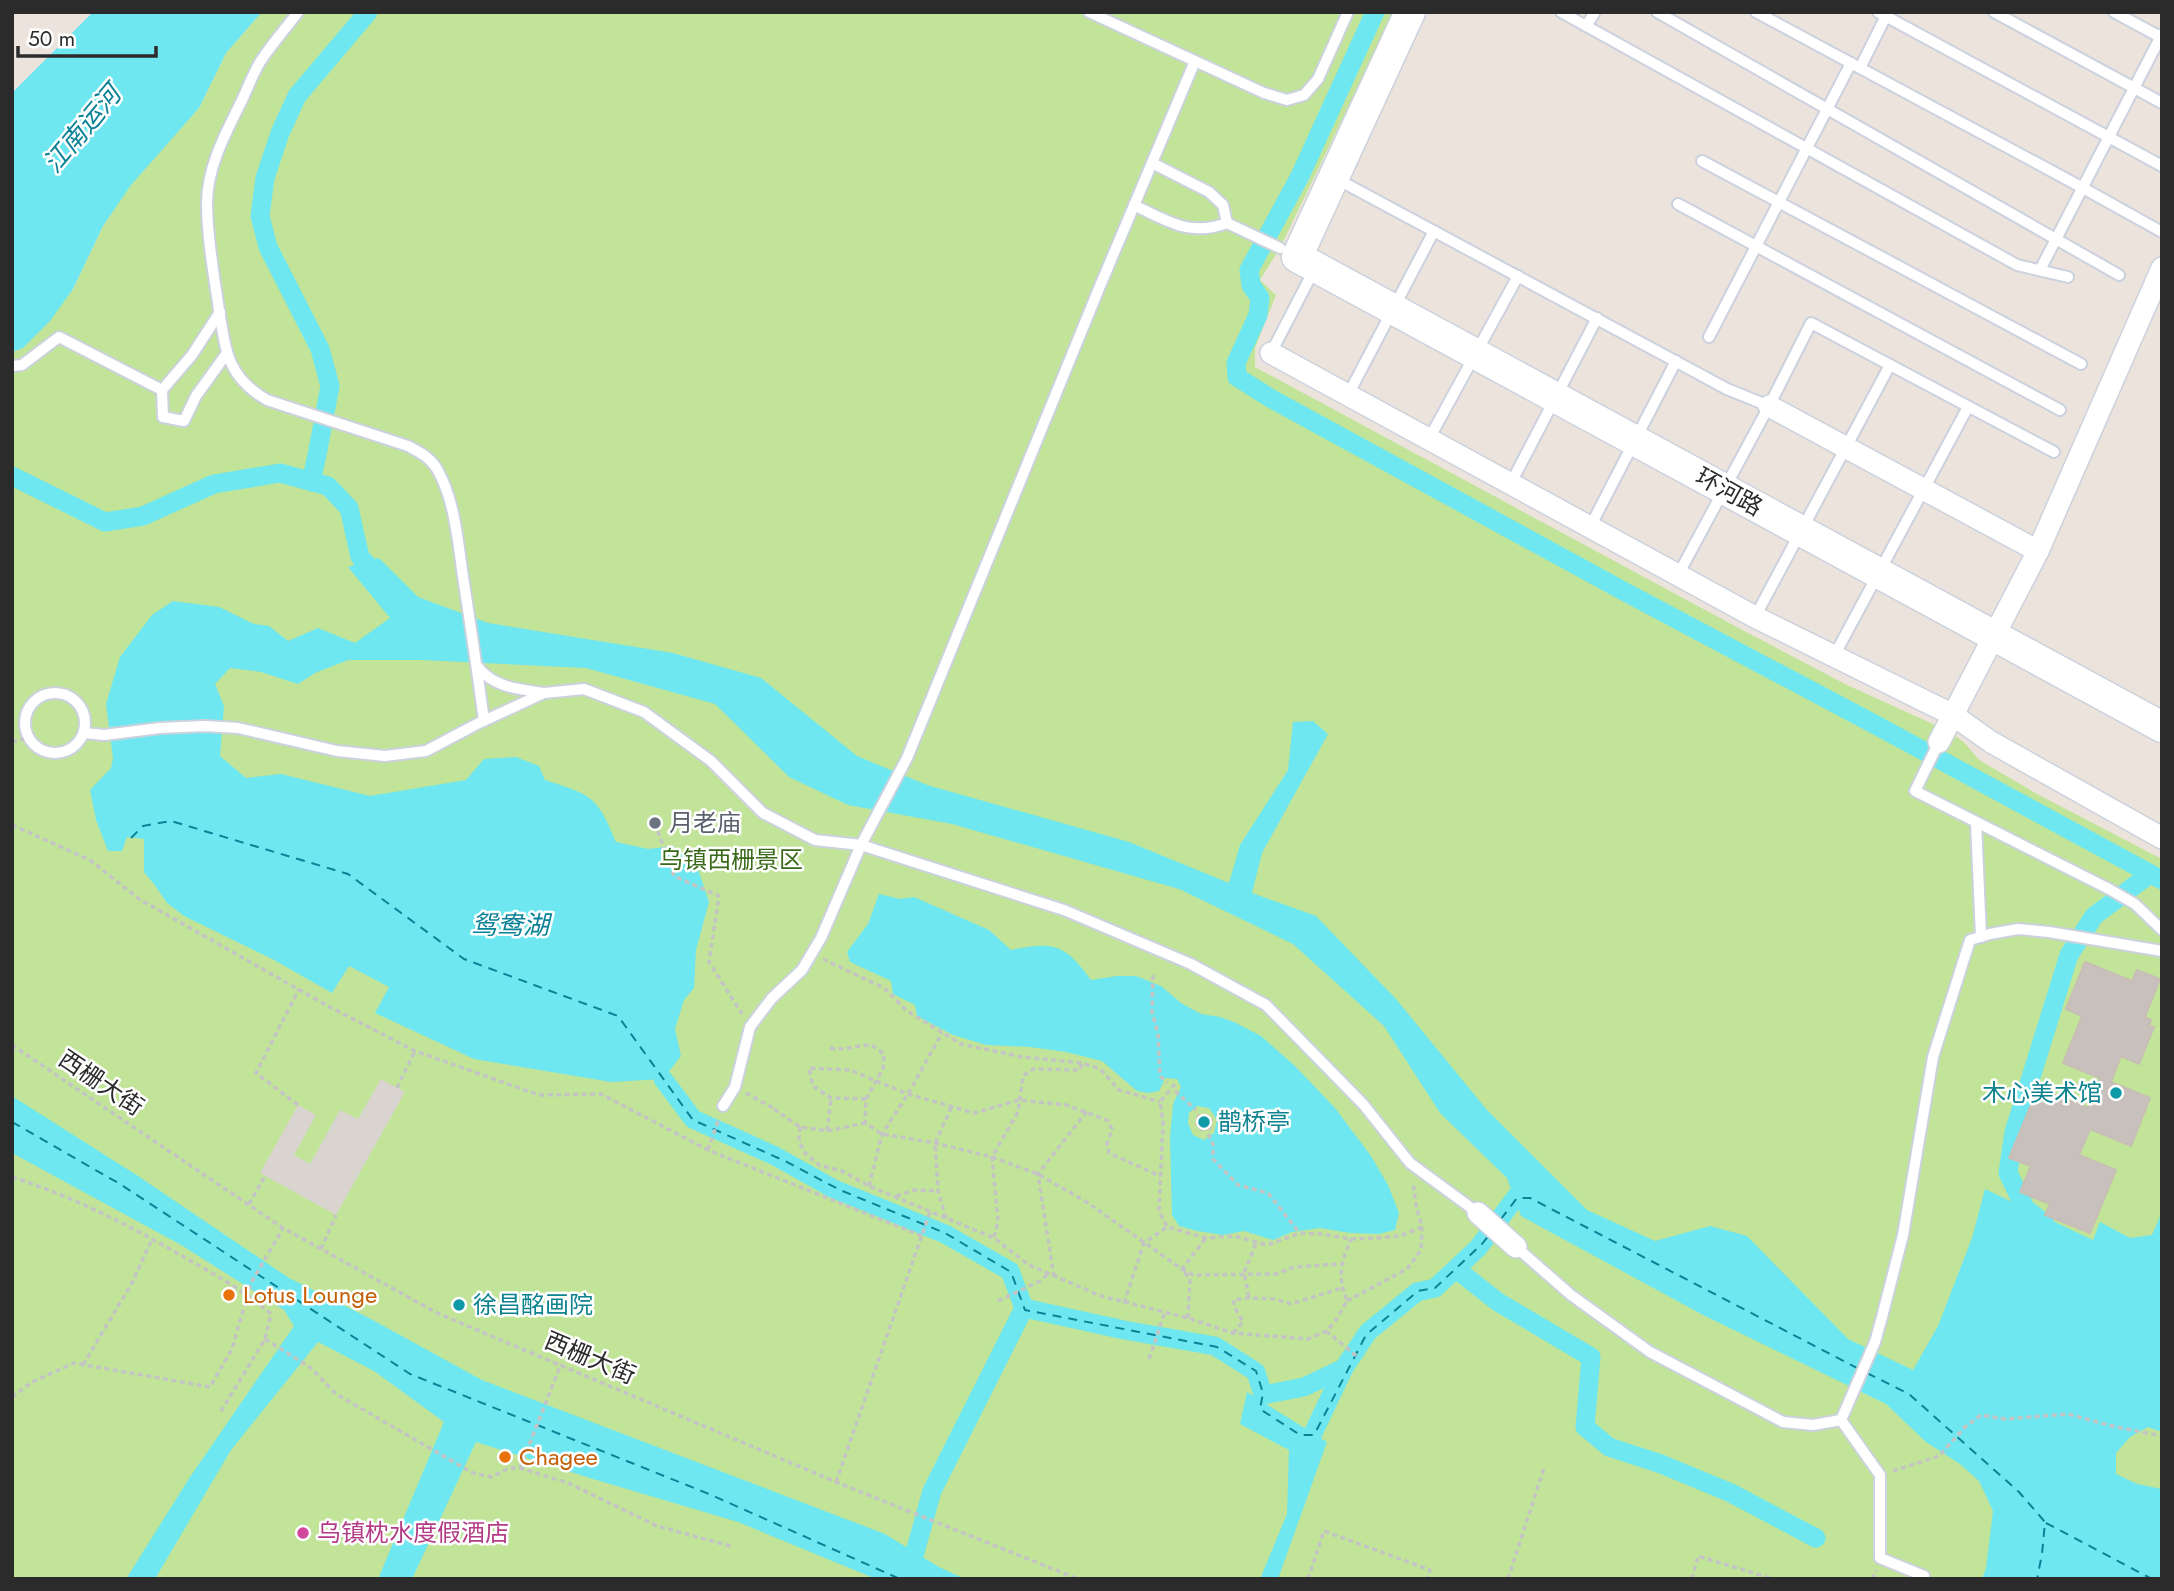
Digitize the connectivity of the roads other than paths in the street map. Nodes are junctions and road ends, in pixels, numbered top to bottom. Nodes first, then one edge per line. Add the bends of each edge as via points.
1 (298, 12) edge
2 (1089, 12) edge
3 (1348, 12) edge
4 (1410, 12) edge
5 (1561, 12) edge
6 (1595, 12) edge
7 (1657, 12) edge
8 (1756, 12) edge
9 (1994, 12) edge
10 (2115, 12) edge
11 (1884, 14) edge
12 (1586, 26) junction
13 (2161, 36) edge
14 (1195, 61) junction
15 (1856, 66) junction
16 (2134, 88) junction
17 (2162, 103) edge
18 (1828, 109) junction
19 (2109, 136) junction
20 (1807, 149) junction
21 (1702, 161) dead end
22 (1152, 163) junction
23 (2162, 166) edge
24 (1334, 177) junction
25 (2083, 188) junction
26 (1779, 202) junction
27 (1678, 204) dead end
28 (1134, 205) junction
29 (1227, 223) junction
30 (1434, 231) junction
31 (2162, 232) edge
32 (2056, 239) junction
33 (1756, 246) junction
34 (1298, 257) junction
35 (2162, 268) edge
36 (2040, 270) junction
37 (2119, 275) dead end
38 (1518, 276) junction
39 (2068, 277) dead end
40 (1393, 309) junction
41 (220, 312) junction
42 (1597, 318) junction
43 (1709, 337) dead end
44 (227, 353) junction
45 (1271, 353) joint
46 (1475, 354) junction
47 (1676, 361) junction
48 (2081, 364) dead end
49 (1890, 365) junction
50 (12, 366) edge
51 (162, 390) junction
52 (1348, 395) junction
53 (1555, 398) junction
54 (1769, 406) junction
55 (1968, 407) junction
56 (2060, 410) dead end
57 (1429, 439) junction
58 (1634, 441) junction
59 (1846, 447) junction
60 (2054, 452) dead end
61 (1511, 484) junction
62 (1924, 489) junction
63 (1724, 490) junction
64 (1590, 527) junction
65 (1801, 532) junction
66 (2038, 551) junction
67 (1878, 574) junction
68 (1678, 575) junction
69 (1755, 617) junction
70 (1993, 636) junction
71 (1834, 656) junction
72 (477, 666) junction
73 (544, 693) junction
74 (1953, 715) junction
75 (484, 721) junction
76 (2162, 727) edge
77 (84, 733) junction
78 (1939, 742) joint
79 (1976, 823) junction
80 (2162, 838) edge
81 (861, 845) junction
82 (2162, 930) edge
83 (1981, 937) junction
84 (2162, 951) edge
85 (723, 1106) road end
86 (1479, 1213) joint
87 (1516, 1248) joint
88 (1841, 1420) junction
89 (1924, 1579) edge

1 - 41 lane via 261,61 209,177 208,229
2 - 14 lane
3 - 14 lane via 1318,79 1304,96 1275,97
4 - 24 street
5 - 12 lane
6 - 12 lane
7 - 18 lane
8 - 15 lane
9 - 16 lane
10 - 13 lane
11 - 15 lane
11 - 19 lane
12 - 20 lane
13 - 16 lane
14 - 22 lane
15 - 18 lane
15 - 25 lane
16 - 17 lane
16 - 19 lane
18 - 20 lane
18 - 32 lane
19 - 23 lane
19 - 25 lane
20 - 26 lane
20 - 36 lane via 2017,265
21 - 26 lane
22 - 28 lane
22 - 29 lane via 1209,192 1223,205
24 - 30 lane
24 - 34 street
25 - 31 lane
25 - 32 lane
26 - 33 lane
26 - 48 lane
27 - 33 lane
28 - 29 lane via 1179,227 1212,229
28 - 81 lane via 907,758
29 - 34 lane
30 - 38 lane
30 - 40 lane
32 - 36 lane
32 - 37 lane
33 - 43 lane
33 - 56 lane
34 - 40 street, 环河路
34 - 45 lane
35 - 66 street
36 - 39 lane
38 - 42 lane
38 - 46 lane
40 - 46 street, 环河路
40 - 52 lane
41 - 44 lane
41 - 51 lane
42 - 47 lane
42 - 53 lane
44 - 51 lane via 184,421 163,417
44 - 72 lane via 240,379 267,400 408,446 436,467 452,512
45 - 52 street
46 - 53 street, 环河路
46 - 57 lane
47 - 54 lane
47 - 58 lane
49 - 54 lane via 1811,323
49 - 55 lane
49 - 59 lane
50 - 51 lane via 22,365 59,337
52 - 57 street
53 - 58 street, 环河路
53 - 61 lane
54 - 59 street
54 - 63 lane
55 - 60 lane
55 - 62 lane
57 - 61 street
58 - 63 street, 环河路
58 - 64 lane
59 - 62 street
59 - 65 lane
61 - 64 street
62 - 66 street
62 - 67 lane
63 - 65 street, 环河路
63 - 68 lane
64 - 68 street
65 - 67 street, 环河路
65 - 69 lane
66 - 70 street
67 - 70 street, 环河路
67 - 71 lane
68 - 69 street
69 - 71 street
70 - 74 street
70 - 76 street, 环河路
71 - 74 street
72 - 73 lane via 497,683
72 - 75 lane
73 - 75 lane
73 - 81 lane via 584,689 644,712 711,761 763,813 816,840
74 - 78 street
74 - 80 street via 1992,743
75 - 77 lane via 426,751 385,756 337,751 238,727
77 - 77 lane via 74,747 57,754 40,750 27,738 23,721 30,704 43,694 61,692 76,700 85,716
78 - 79 lane via 1915,791
79 - 82 lane via 2109,889 2135,904
79 - 83 lane
81 - 85 lane via 821,938 802,970 750,1027 735,1087
81 - 86 lane via 1064,910 1191,964 1266,1005 1363,1104 1410,1163
83 - 84 lane via 2018,929
83 - 88 lane via 1970,940 1933,1057 1903,1235 1875,1342
86 - 87 street
87 - 88 lane via 1650,1352 1783,1422 1813,1425
88 - 89 lane via 1880,1475 1880,1558

